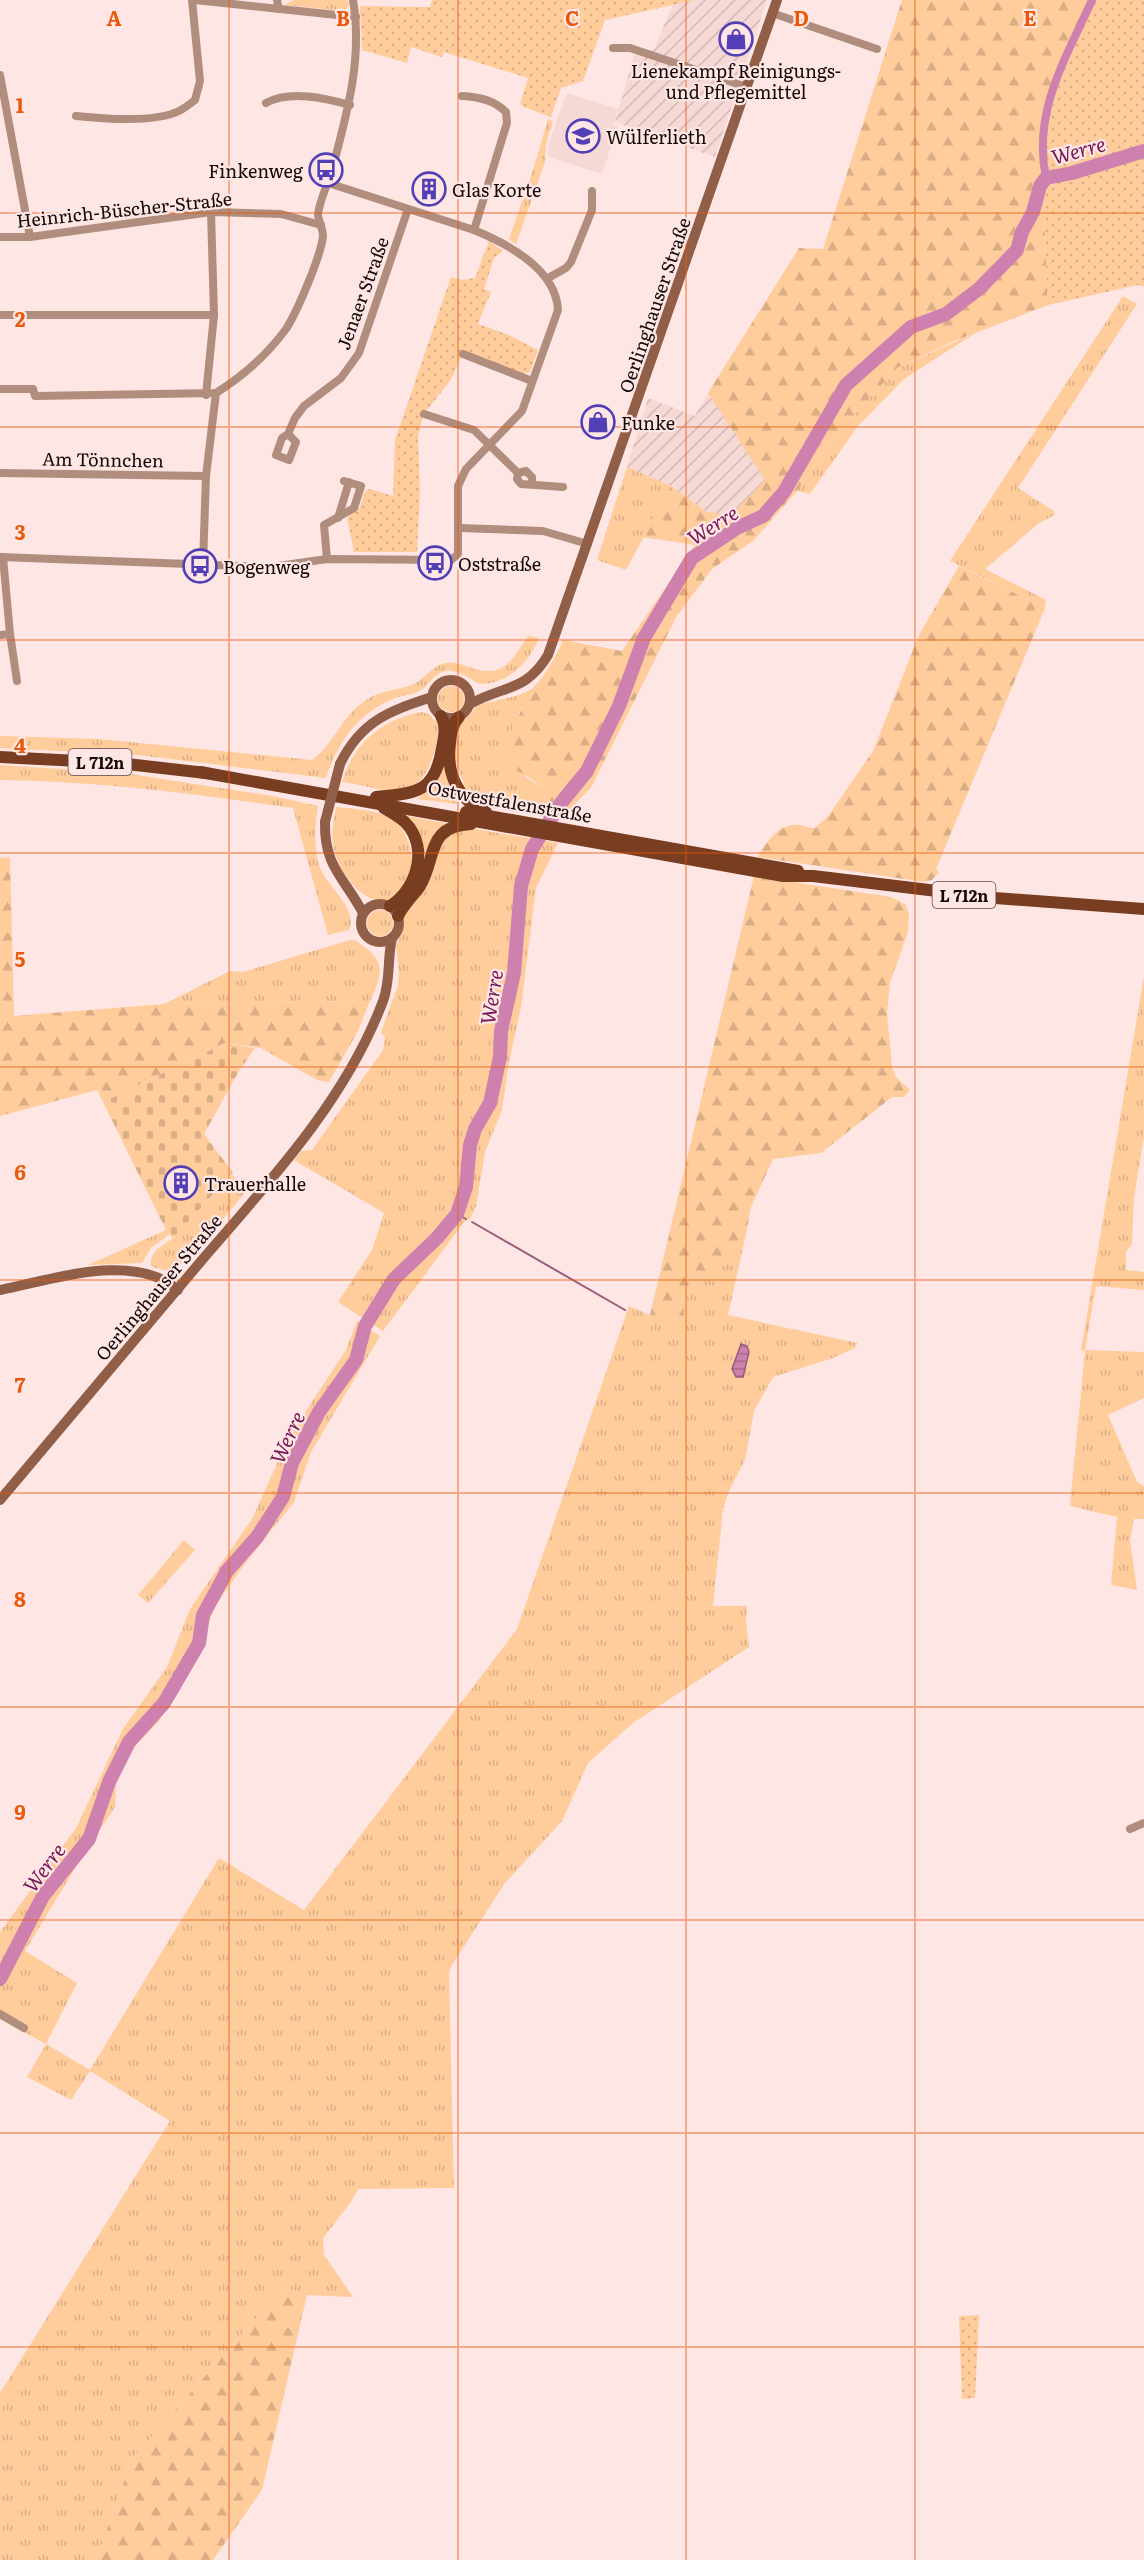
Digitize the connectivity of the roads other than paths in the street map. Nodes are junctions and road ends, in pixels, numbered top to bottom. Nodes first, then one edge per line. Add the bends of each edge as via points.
1 (194, 0) edge
2 (276, 0) edge
3 (353, 0) edge
4 (777, 0) edge
5 (279, 9) junction
6 (772, 13) junction
7 (356, 17) junction
8 (613, 48) dead end
9 (877, 49) dead end
10 (0, 75) edge
11 (747, 87) junction
12 (462, 96) dead end
13 (266, 103) dead end
14 (350, 105) junction
15 (76, 116) dead end
16 (9, 131) junction
17 (0, 132) edge
18 (328, 183) junction
19 (592, 191) dead end
20 (408, 209) junction
21 (211, 212) junction
22 (321, 225) junction
23 (474, 230) junction
24 (0, 237) edge
25 (30, 237) junction
26 (548, 278) junction
27 (0, 315) edge
28 (214, 315) junction
29 (463, 354) dead end
30 (532, 381) junction
31 (0, 389) edge
32 (216, 393) junction
33 (206, 395) junction
34 (424, 414) dead end
35 (288, 434) dead end
36 (489, 446) junction
37 (0, 473) edge
38 (206, 476) junction
39 (563, 487) dead end
40 (338, 518) junction
41 (459, 528) junction
42 (588, 544) junction
43 (1, 557) edge
44 (327, 559) junction
45 (203, 564) junction
46 (10, 634) junction
47 (0, 635) edge
48 (17, 681) dead end
49 (469, 691) junction
50 (491, 693) junction
51 (432, 697) junction
52 (470, 704) junction
53 (411, 705) junction
54 (438, 712) junction
55 (459, 717) junction
56 (0, 757) edge
57 (375, 800) junction
58 (500, 821) junction
59 (352, 893) junction
60 (372, 905) junction
61 (1144, 909) edge
62 (394, 911) junction
63 (363, 913) junction
64 (392, 938) junction
65 (377, 942) junction
66 (389, 961) junction
67 (0, 1290) edge
68 (178, 1290) junction
69 (0, 1500) edge
70 (1144, 1823) edge
71 (1130, 1829) dead end
72 (0, 2014) edge
73 (24, 2028) dead end

1 - 5 street
1 - 15 street via 200,81 195,100 177,112 153,116
2 - 5 street
3 - 7 street
4 - 6 main road, Oerlinghauser Straße
5 - 7 street
6 - 9 street
6 - 11 main road, Oerlinghauser Straße
7 - 14 street
8 - 11 street via 630,48
10 - 16 street
11 - 42 main road, Oerlinghauser Straße
12 - 23 street via 498,104 506,112 507,123
13 - 14 street via 275,98 296,97
14 - 18 street
16 - 17 street
16 - 25 street
18 - 20 street
18 - 22 street via 318,215
19 - 26 street via 592,210 571,262
20 - 23 street
20 - 35 street, Jenaer Straße via 359,353 341,378 304,406
21 - 22 street, Heinrich-Büscher-Straße via 281,214
21 - 25 street, Heinrich-Büscher-Straße
21 - 28 street
22 - 32 street via 323,235 313,268 287,328 240,378
23 - 26 street via 509,246
24 - 25 street, Heinrich-Büscher-Straße
26 - 30 street via 558,310
27 - 28 street
28 - 33 street
29 - 30 street
30 - 36 street via 522,411
31 - 33 street via 33,390 35,396
32 - 33 street
32 - 38 street
34 - 36 street via 474,430
36 - 39 street via 518,473 520,484
36 - 41 street via 460,478
37 - 38 street, Am Tönnchen
38 - 45 street
40 - 40 street via 346,481 361,486 354,508
40 - 44 street via 324,525
41 - 42 street via 543,531
41 - 44 street via 458,554 451,560
42 - 50 main road, Oerlinghauser Straße via 557,634 542,665 525,682
43 - 45 street
43 - 46 street
44 - 45 street via 271,567
46 - 47 street
46 - 48 street
49 - 50 main road, Oerlinghauser Straße
49 - 51 main road via 462,683 451,680 441,683
49 - 52 main road
50 - 52 main road, Oerlinghauser Straße
51 - 53 main road
51 - 54 main road
52 - 55 main road
53 - 54 main road
53 - 59 main road, bridge via 372,721 357,735 340,764 325,822 326,843 331,862
54 - 55 main road via 447,718
54 - 57 main road, L 712n via 445,727 435,777 411,793
55 - 58 main road, L 712n via 449,750 452,778 459,792 475,807
56 - 57 main road, Ostwestfalenstraße / L 712n via 200,772
57 - 58 main road, Ostwestfalenstraße / L 712n
57 - 62 main road, L 712n via 401,818 414,836 417,849 417,872
58 - 61 main road, Ostwestfalenstraße / L 712n via 813,876 995,898
58 - 62 main road, L 712n via 458,825 438,837 420,885
59 - 60 main road
59 - 63 main road
60 - 62 main road via 378,903
60 - 63 main road
62 - 64 main road via 399,926
63 - 65 main road via 362,932
64 - 65 main road
64 - 66 main road, Oerlinghauser Straße
65 - 66 main road
66 - 68 main road, Oerlinghauser Straße via 383,1001 335,1092 298,1144
67 - 68 main road via 123,1269 152,1274
68 - 69 main road, Oerlinghauser Straße
70 - 71 street
72 - 73 street

